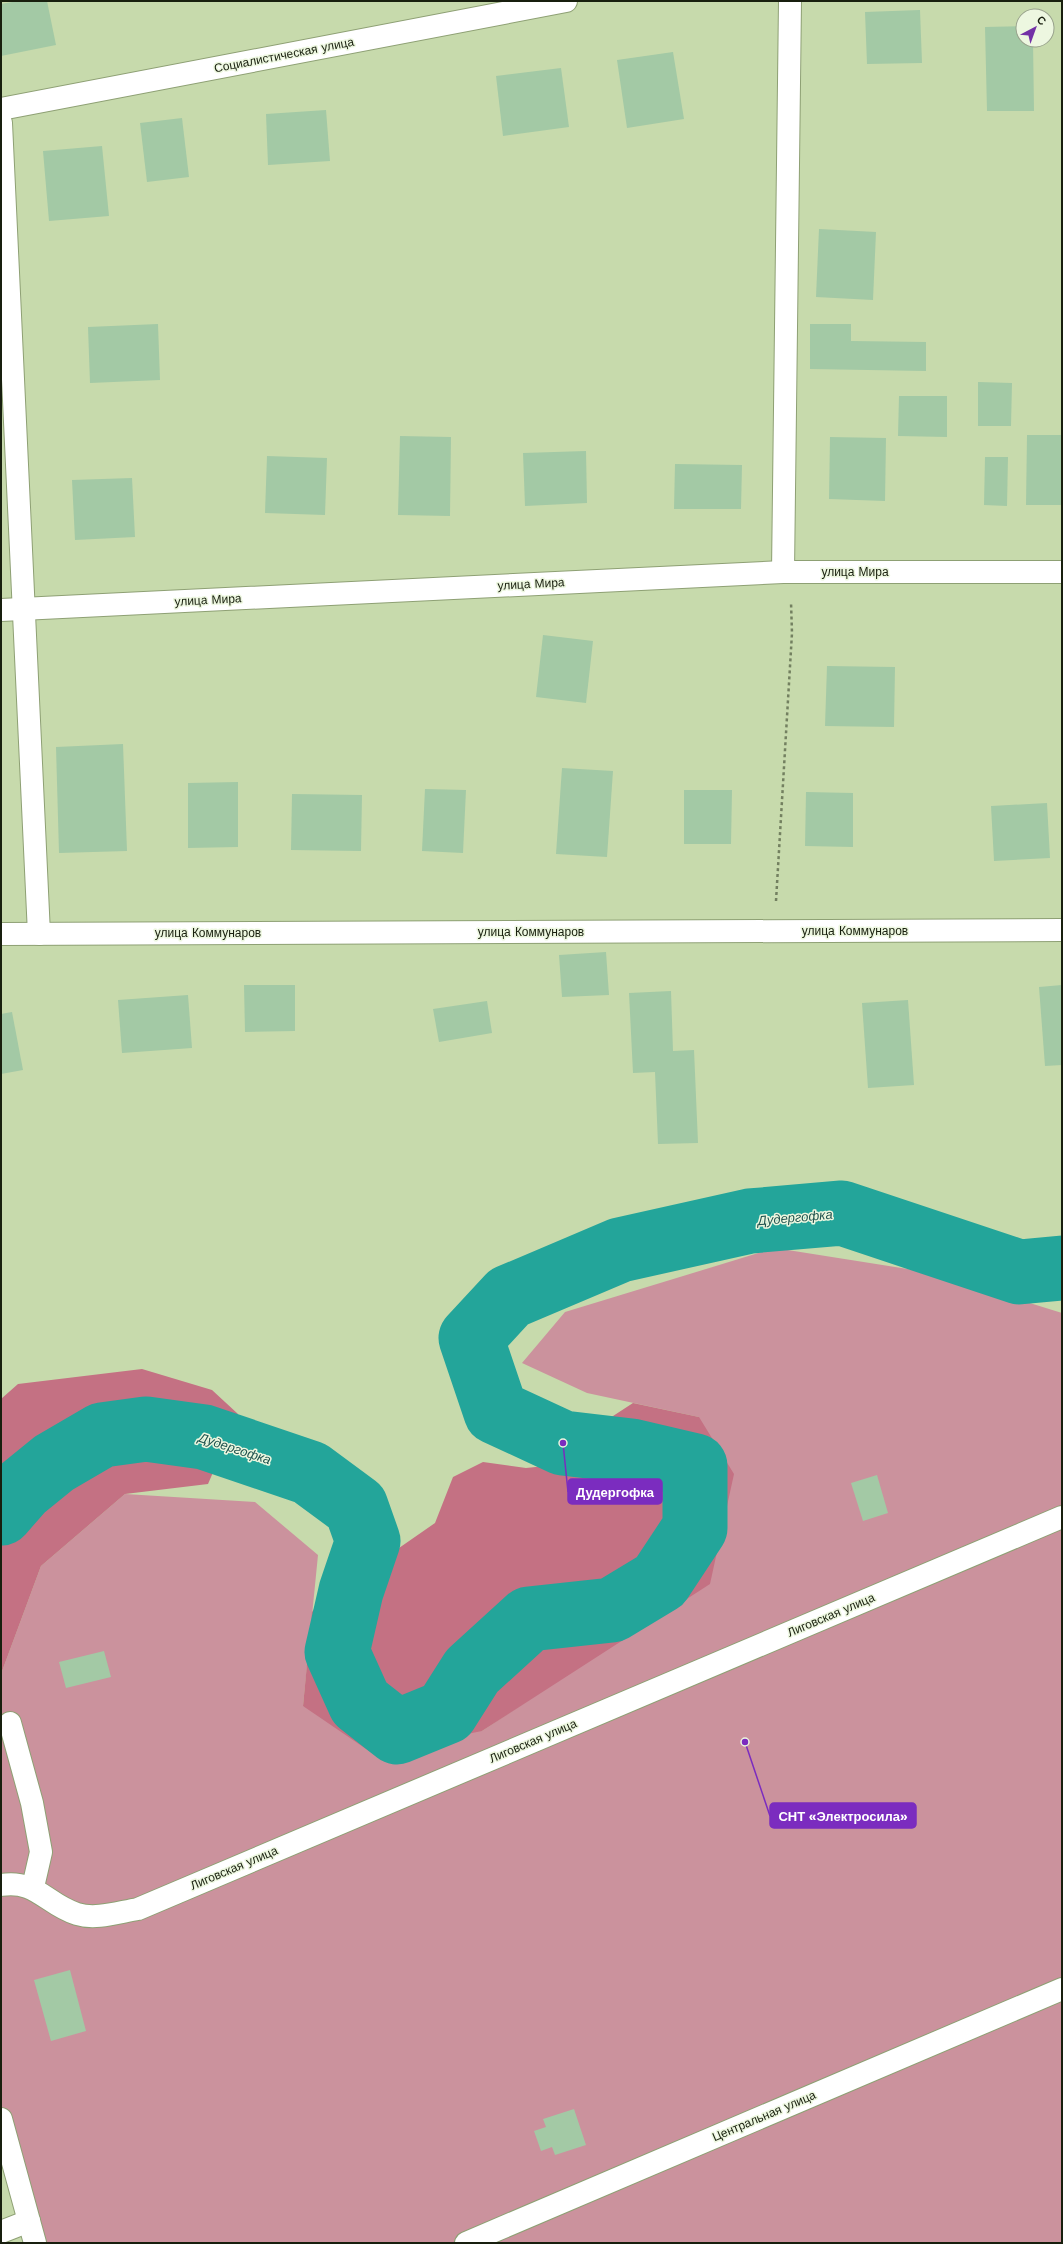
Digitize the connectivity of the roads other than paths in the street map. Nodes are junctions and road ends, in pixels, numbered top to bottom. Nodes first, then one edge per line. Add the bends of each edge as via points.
1 (566, 1) edge
2 (790, 1) edge
3 (1, 109) edge
4 (1, 123) edge
5 (783, 572) junction
6 (1062, 572) edge
7 (23, 609) junction
8 (1, 610) edge
9 (1062, 930) edge
10 (1, 934) edge
11 (40, 934) junction
12 (1062, 1517) edge
13 (10, 1723) dead end
14 (1, 1885) edge
15 (33, 1887) junction
16 (1062, 1989) edge
17 (1, 2119) edge
18 (29, 2221) junction
19 (1, 2232) edge
20 (36, 2243) edge
21 (466, 2243) edge

1 - 3 street, Социалистическая улица
2 - 5 street
4 - 7 street
5 - 6 street, улица Мира
5 - 7 street, улица Мира
7 - 8 street, улица Мира
7 - 11 street
9 - 11 street, улица Коммунаров
10 - 11 street, улица Коммунаров
12 - 15 street, Лиговская улица via 138,1909 100,1916 77,1915
13 - 15 street via 32,1803 41,1852
14 - 15 street, Лиговская улица via 10,1883
16 - 21 street, Центральная улица
17 - 18 street
18 - 19 street
18 - 20 street

